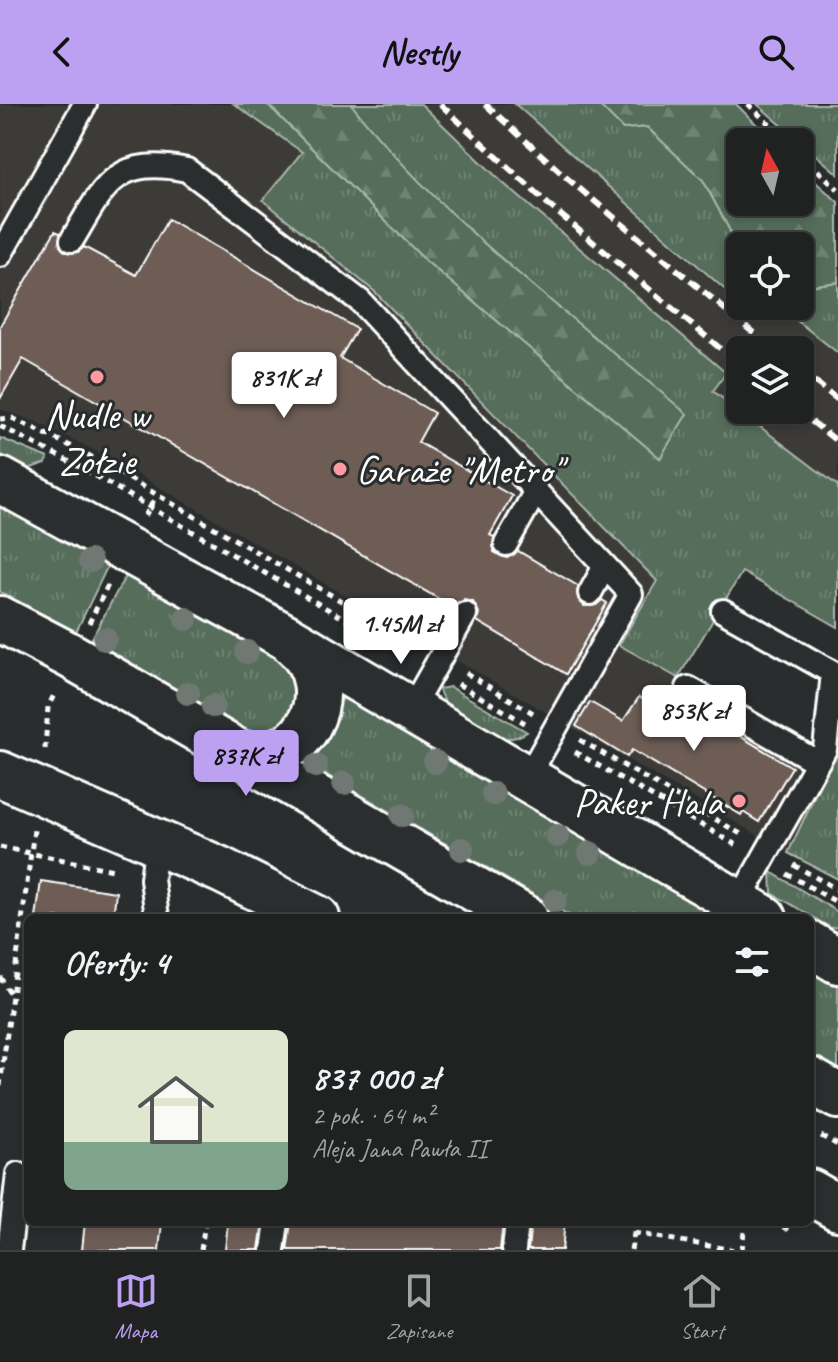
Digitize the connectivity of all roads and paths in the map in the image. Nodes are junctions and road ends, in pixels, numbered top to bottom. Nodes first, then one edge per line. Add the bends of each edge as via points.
1 (85, 104) edge
2 (748, 104) edge
3 (773, 128) edge
4 (814, 167) edge
5 (838, 189) edge
6 (72, 240) dead end
7 (0, 255) edge
8 (0, 480) edge
9 (536, 491) junction
10 (506, 544) dead end
11 (605, 566) junction
12 (590, 593) dead end
13 (723, 611) dead end
14 (465, 614) dead end
15 (0, 619) edge
16 (288, 638) junction
17 (688, 688) dead end
18 (410, 711) junction
19 (228, 749) junction
20 (817, 762) junction
21 (0, 774) edge
22 (526, 780) junction
23 (0, 847) edge
24 (30, 853) junction
25 (154, 860) junction
26 (751, 910) edge
27 (157, 914) edge
28 (307, 914) edge
29 (518, 914) edge
30 (814, 946) edge
31 (838, 961) edge
32 (0, 977) edge
33 (12, 998) junction
34 (814, 1082) edge
35 (0, 1086) edge
36 (838, 1096) edge
37 (18, 1174) dead end
38 (814, 1194) edge
39 (838, 1208) edge
40 (204, 1226) edge
41 (276, 1226) edge
42 (517, 1226) edge
43 (635, 1226) edge
44 (745, 1226) edge
45 (634, 1233) junction
46 (9, 1250) edge
47 (201, 1250) edge
48 (273, 1250) edge
49 (514, 1250) edge
50 (631, 1250) edge
51 (733, 1250) edge
52 (742, 1250) edge

1 - 7 lane
2 - 3 path
4 - 5 path
6 - 9 lane via 105,183 139,169 187,170 360,301
8 - 16 street
9 - 10 lane
9 - 11 lane
11 - 12 lane
11 - 22 lane via 631,594
13 - 20 lane via 833,673 825,749
14 - 18 lane
15 - 19 street
16 - 18 street
16 - 19 street via 307,657 317,681 310,723 278,751 253,755
17 - 20 lane
18 - 22 street
19 - 29 street
20 - 26 lane
21 - 25 street
22 - 26 street
23 - 24 path
24 - 25 path
24 - 33 path
25 - 27 lane
25 - 28 street
30 - 31 street
32 - 33 path
33 - 35 path
34 - 36 street
37 - 46 lane
38 - 39 street
40 - 47 path
41 - 48 lane
42 - 49 lane
43 - 45 path
44 - 52 path
45 - 50 path
45 - 51 path

